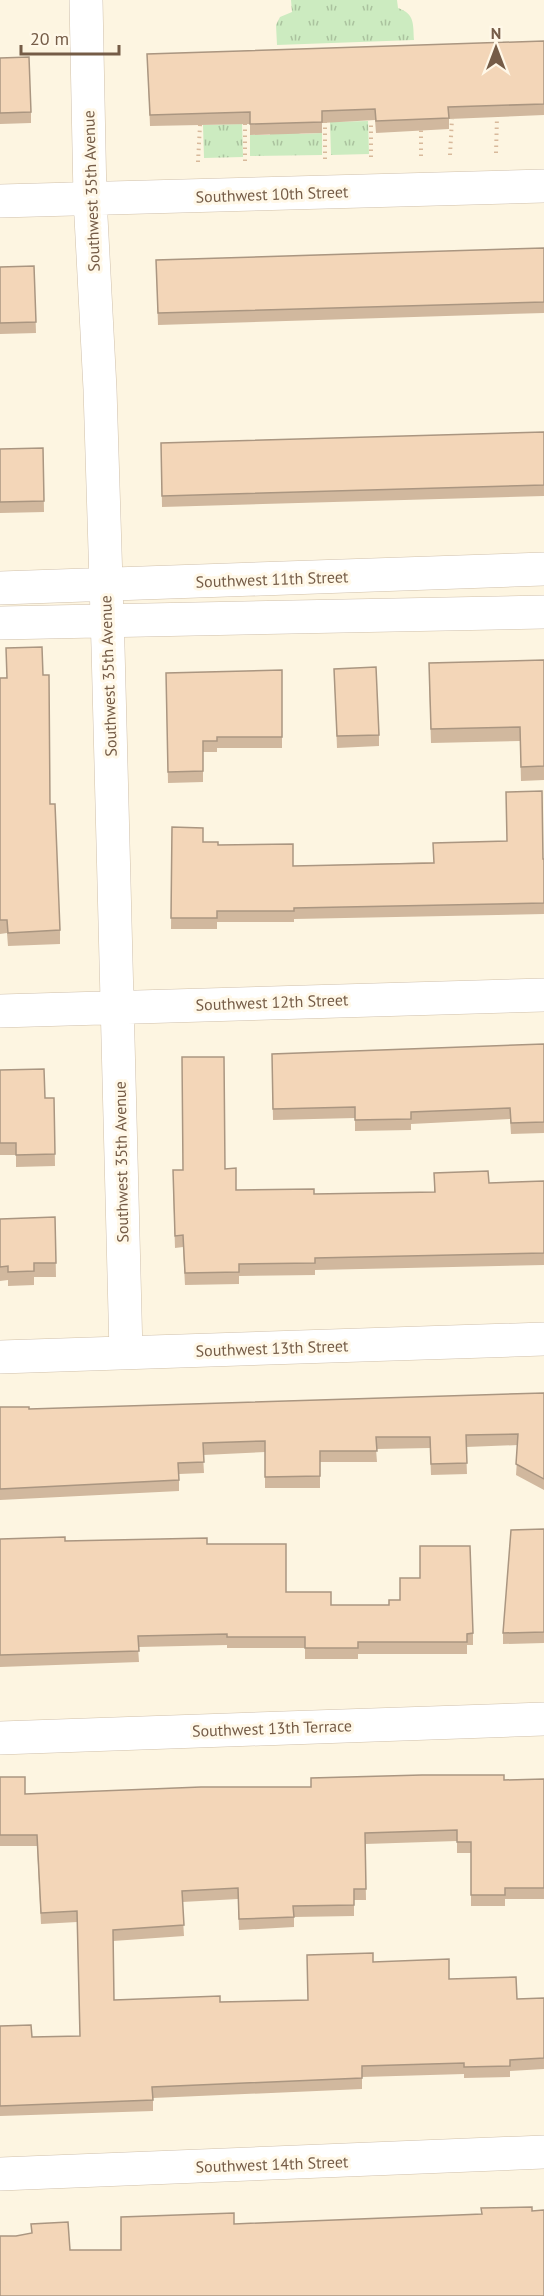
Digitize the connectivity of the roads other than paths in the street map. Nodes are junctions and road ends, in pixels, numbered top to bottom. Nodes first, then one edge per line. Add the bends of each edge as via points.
1 (86, 0) edge
2 (544, 186) edge
3 (90, 198) junction
4 (0, 201) edge
5 (544, 569) edge
6 (106, 584) junction
7 (0, 588) edge
8 (544, 612) edge
9 (107, 620) junction
10 (0, 623) edge
11 (544, 995) edge
12 (117, 1007) junction
13 (0, 1011) edge
14 (544, 1340) edge
15 (126, 1353) junction
16 (0, 1358) edge
17 (544, 1719) edge
18 (0, 1738) edge
19 (544, 2152) edge
20 (0, 2174) edge

1 - 3 street, Southwest 35th Avenue
2 - 3 street, Southwest 10th Street
3 - 4 street, Southwest 10th Street
3 - 6 street, Southwest 35th Avenue
5 - 6 street, Southwest 11th Street
6 - 7 street, Southwest 11th Street
6 - 9 street, Southwest 35th Avenue
8 - 9 street
9 - 10 street
9 - 12 street, Southwest 35th Avenue
11 - 12 street, Southwest 12th Street
12 - 13 street, Southwest 12th Street
12 - 15 street, Southwest 35th Avenue
14 - 15 street, Southwest 13th Street
15 - 16 street, Southwest 13th Street
17 - 18 street, Southwest 13th Terrace
19 - 20 street, Southwest 14th Street

